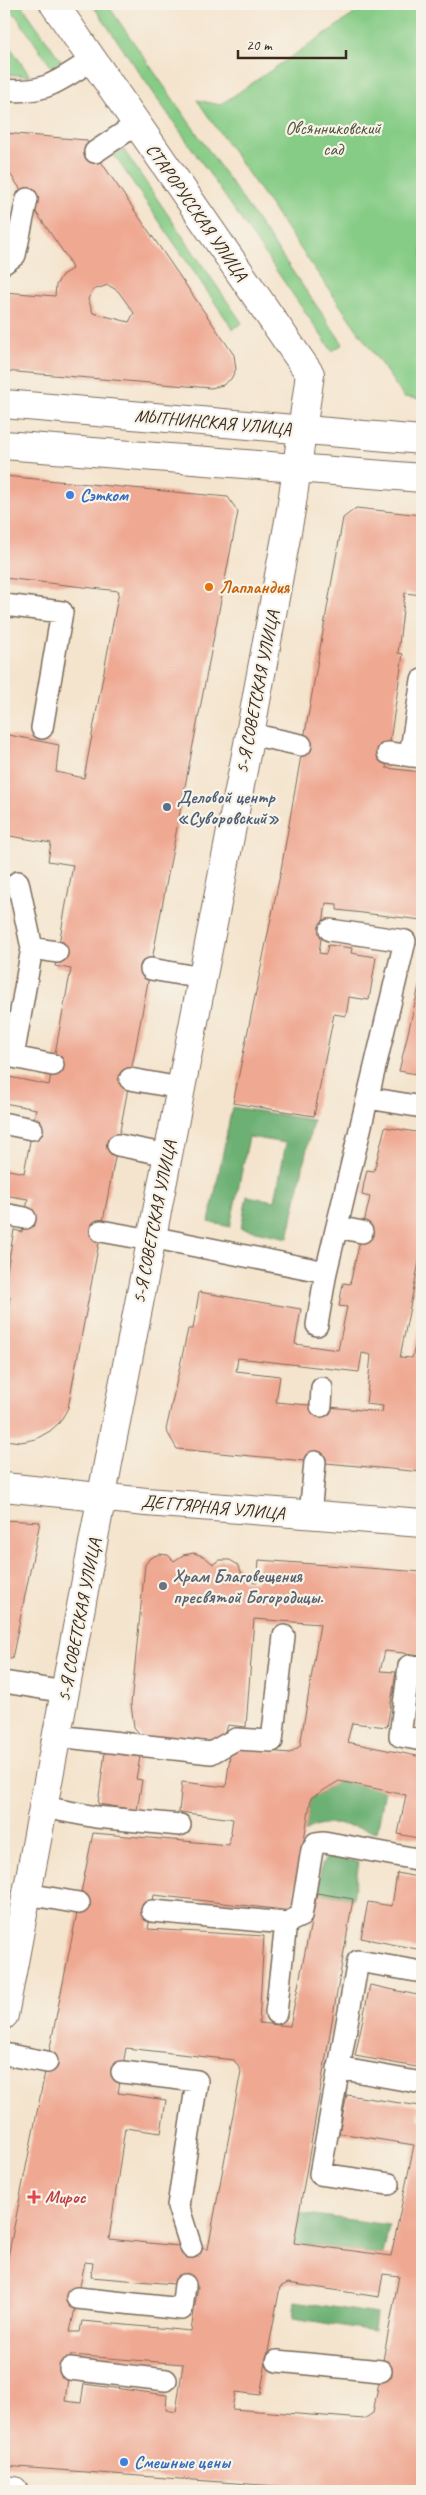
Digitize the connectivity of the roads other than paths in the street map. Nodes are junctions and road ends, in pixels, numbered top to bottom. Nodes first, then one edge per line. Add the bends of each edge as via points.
1 (54, 4) edge
2 (92, 60) junction
3 (4, 90) edge
4 (136, 124) junction
5 (95, 152) dead end
6 (27, 199) dead end
7 (4, 263) edge
8 (4, 404) edge
9 (303, 429) junction
10 (422, 440) edge
11 (4, 445) edge
12 (298, 468) junction
13 (422, 478) edge
14 (4, 605) edge
15 (422, 680) edge
16 (42, 728) dead end
17 (250, 734) junction
18 (301, 744) dead end
19 (388, 753) dead end
20 (416, 756) edge
21 (18, 882) dead end
22 (330, 930) dead end
23 (32, 948) junction
24 (58, 952) dead end
25 (151, 969) dead end
26 (202, 978) junction
27 (53, 1065) dead end
28 (130, 1079) dead end
29 (180, 1088) junction
30 (368, 1098) junction
31 (422, 1107) edge
32 (7, 1124) dead end
33 (32, 1129) dead end
34 (118, 1145) dead end
35 (168, 1154) junction
36 (4, 1214) edge
37 (25, 1218) dead end
38 (337, 1227) junction
39 (102, 1231) dead end
40 (362, 1232) dead end
41 (151, 1238) junction
42 (326, 1272) junction
43 (317, 1325) dead end
44 (315, 1462) dead end
45 (4, 1487) edge
46 (102, 1498) junction
47 (310, 1515) junction
48 (422, 1523) edge
49 (284, 1636) dead end
50 (422, 1667) edge
51 (4, 1682) edge
52 (65, 1692) junction
53 (57, 1736) junction
54 (422, 1740) edge
55 (43, 1807) junction
56 (180, 1825) dead end
57 (422, 1860) edge
58 (27, 1894) junction
59 (79, 1903) dead end
60 (152, 1911) dead end
61 (286, 1923) junction
62 (9, 1955) edge
63 (422, 1972) edge
64 (276, 2013) dead end
65 (4, 2015) edge
66 (4, 2054) edge
67 (47, 2062) dead end
68 (338, 2068) junction
69 (122, 2072) dead end
70 (422, 2083) edge
71 (389, 2184) dead end
72 (191, 2247) dead end
73 (185, 2286) dead end
74 (77, 2298) dead end
75 (277, 2361) dead end
76 (70, 2369) dead end
77 (381, 2371) dead end
78 (166, 2380) dead end
79 (4, 2490) edge
80 (14, 2491) edge

1 - 2 street, СТАРОРУССКАЯ УЛИЦА
2 - 3 lane via 49,87 25,92
2 - 4 street, СТАРОРУССКАЯ УЛИЦА
4 - 5 lane
4 - 9 street, СТАРОРУССКАЯ УЛИЦА via 310,374
6 - 7 lane via 15,255
8 - 9 street, МЫТНИНСКАЯ УЛИЦА
9 - 10 street, МЫТНИНСКАЯ УЛИЦА
9 - 12 street, 5-Я СОВЕТСКАЯ УЛИЦА
11 - 12 street
12 - 13 street
12 - 17 street, 5-Я СОВЕТСКАЯ УЛИЦА
14 - 16 lane via 62,612
15 - 20 lane
17 - 18 lane
17 - 26 street, 5-Я СОВЕТСКАЯ УЛИЦА
19 - 20 lane
21 - 23 lane
22 - 30 lane via 405,941
23 - 24 lane
23 - 27 lane via 13,1057
25 - 26 lane
26 - 29 street, 5-Я СОВЕТСКАЯ УЛИЦА
28 - 29 lane
29 - 35 street, 5-Я СОВЕТСКАЯ УЛИЦА
30 - 31 lane
30 - 38 lane
32 - 33 lane
34 - 35 lane
35 - 41 street, 5-Я СОВЕТСКАЯ УЛИЦА
36 - 37 lane
38 - 40 lane
38 - 42 lane
39 - 41 lane
41 - 42 lane
41 - 46 street, 5-Я СОВЕТСКАЯ УЛИЦА
42 - 43 lane
44 - 47 lane
45 - 46 street, ДЕГТЯРНАЯ УЛИЦА
46 - 47 street, ДЕГТЯРНАЯ УЛИЦА
46 - 52 street, 5-Я СОВЕТСКАЯ УЛИЦА
47 - 48 street, ДЕГТЯРНАЯ УЛИЦА
49 - 53 lane via 272,1741 236,1739 211,1753
50 - 54 lane via 409,1666 400,1736
51 - 52 lane
52 - 53 street, 5-Я СОВЕТСКАЯ УЛИЦА
53 - 55 street, 5-Я СОВЕТСКАЯ УЛИЦА
55 - 56 lane via 96,1817
55 - 58 street, 5-Я СОВЕТСКАЯ УЛИЦА
57 - 61 lane via 316,1843 312,1850 301,1916
58 - 59 lane
58 - 62 street, 5-Я СОВЕТСКАЯ УЛИЦА
60 - 61 lane
61 - 64 lane
62 - 65 street, 5-Я СОВЕТСКАЯ УЛИЦА
63 - 68 lane via 358,1961
66 - 67 lane
68 - 70 lane
68 - 71 lane via 320,2174
69 - 72 lane via 197,2081 178,2206
73 - 74 lane via 182,2309
75 - 77 lane
76 - 78 lane
79 - 80 street

